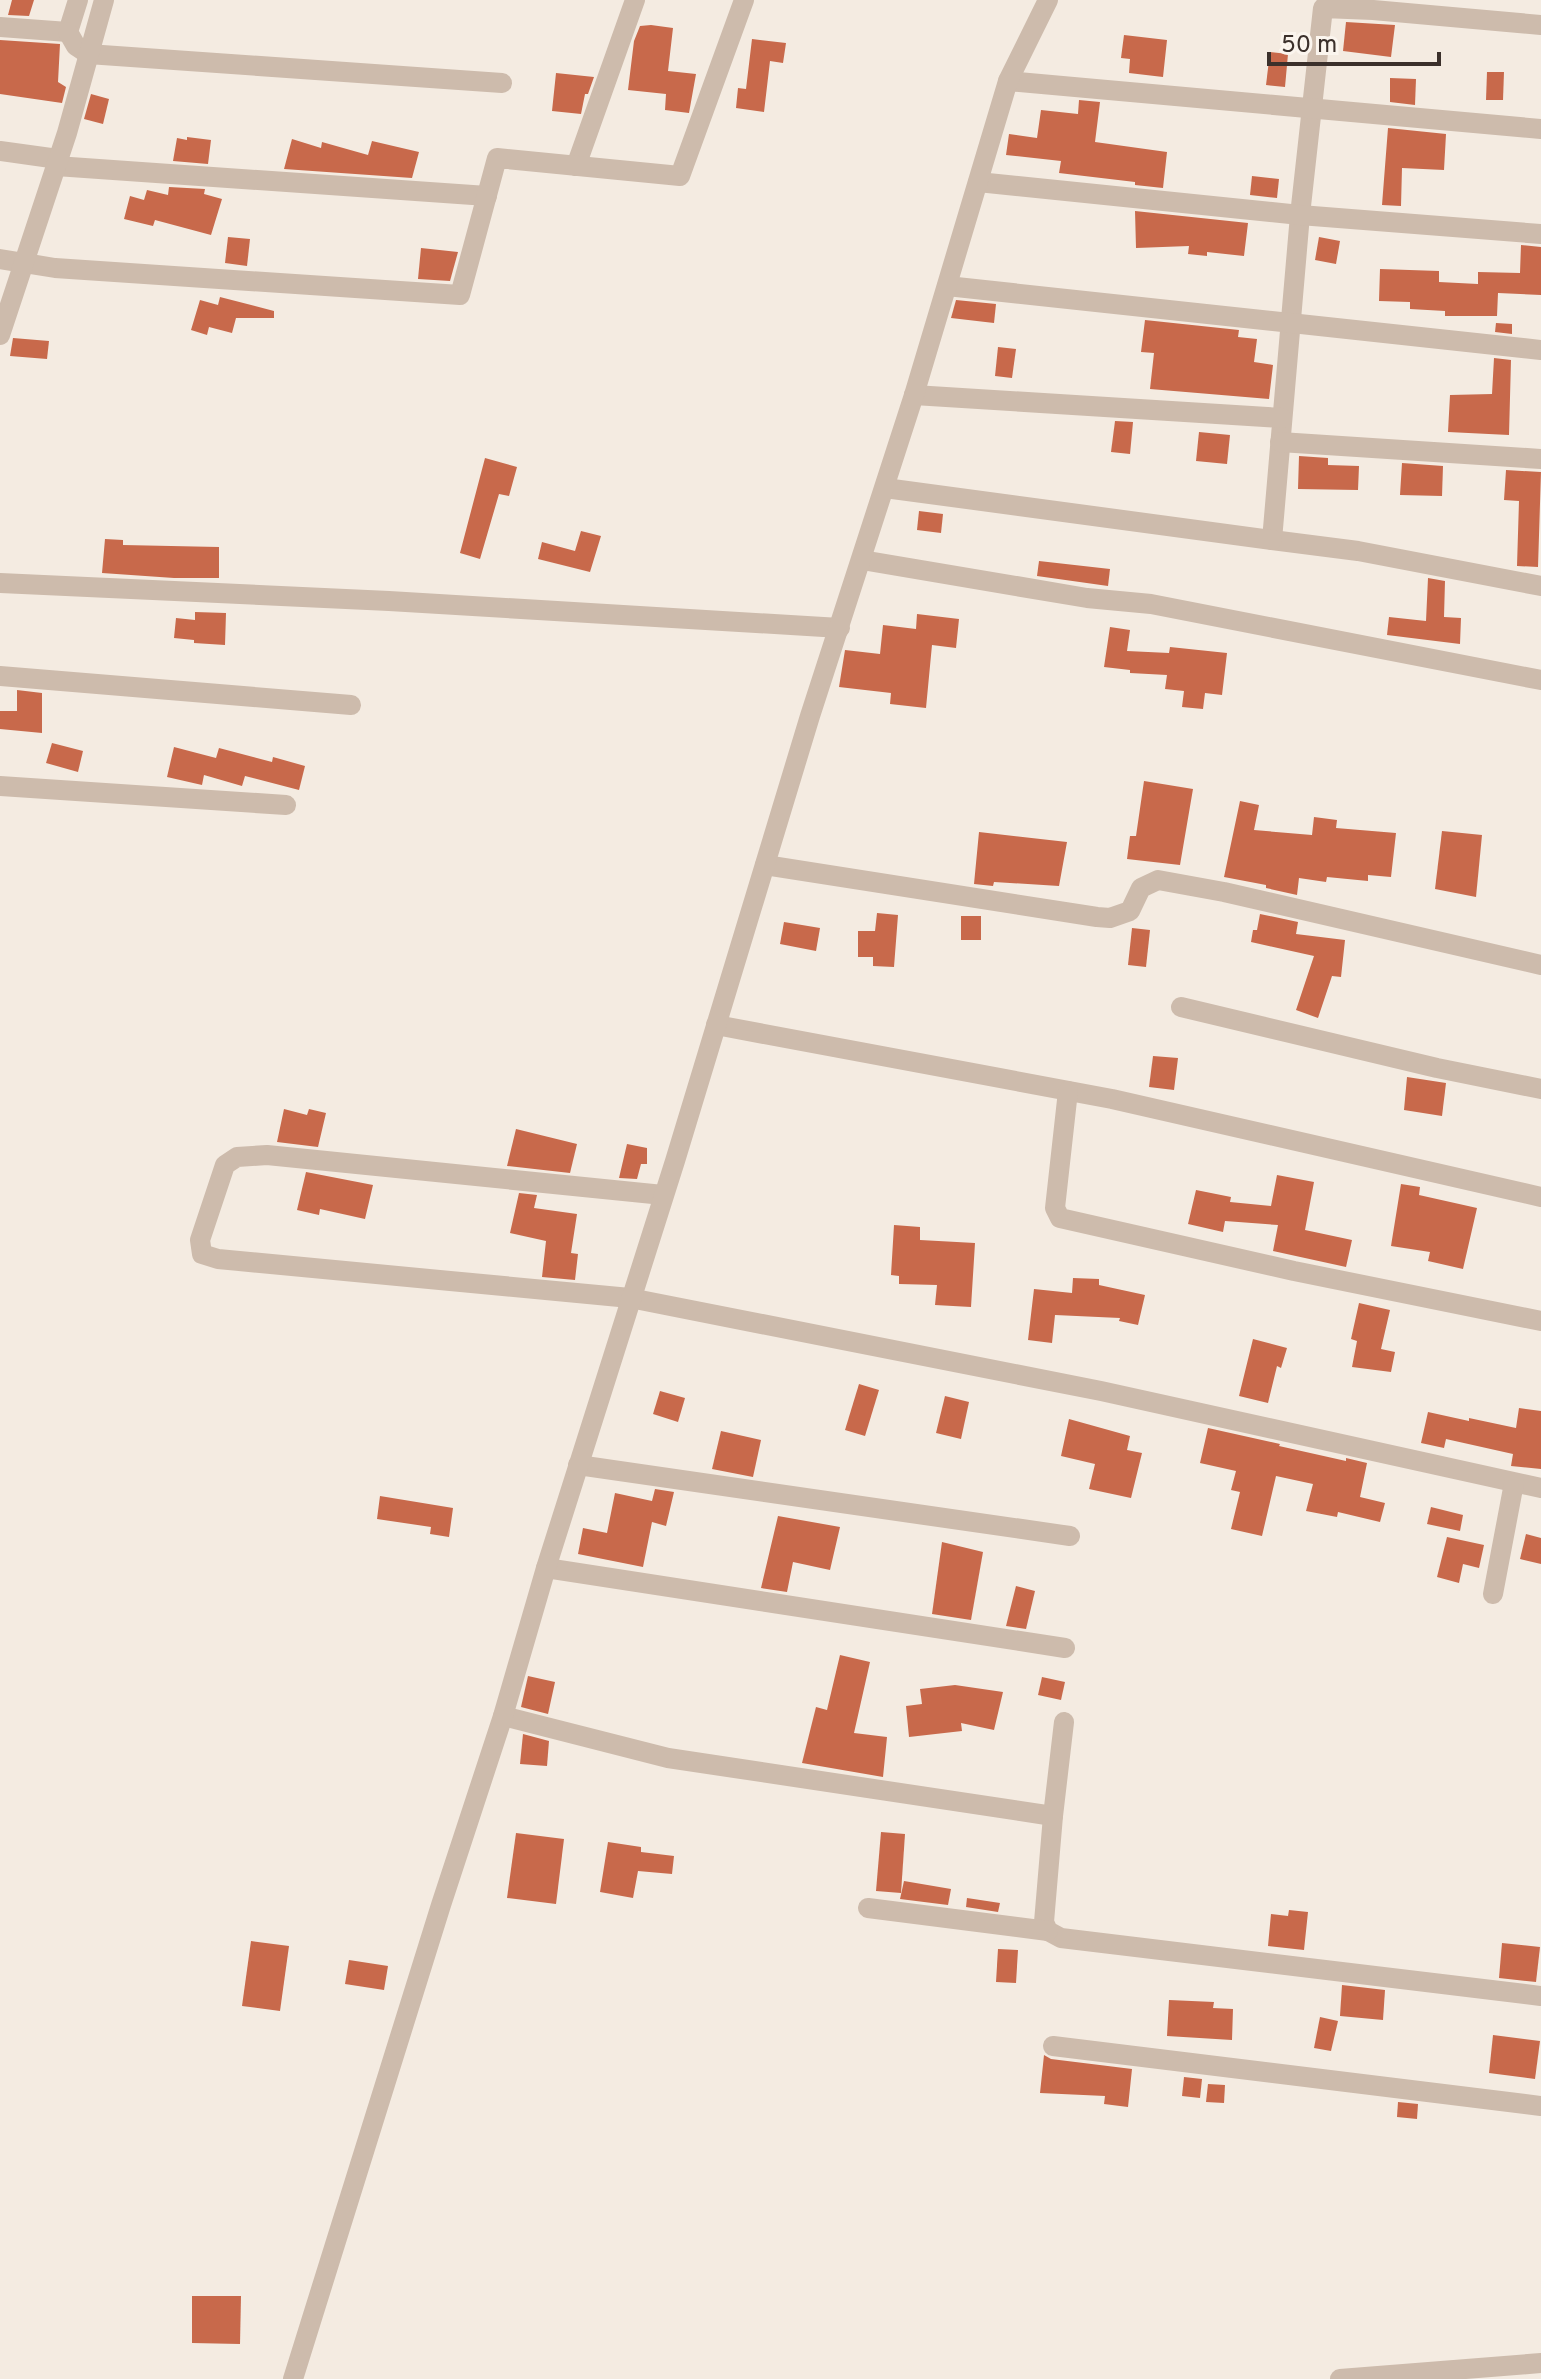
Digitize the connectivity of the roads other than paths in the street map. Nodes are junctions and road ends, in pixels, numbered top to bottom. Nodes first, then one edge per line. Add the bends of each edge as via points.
1 (78, 0) edge
2 (104, 0) edge
3 (635, 0) edge
4 (744, 0) edge
5 (1048, 0) edge
6 (1541, 25) edge
7 (0, 27) edge
8 (68, 32) junction
9 (88, 54) junction
10 (1008, 81) junction
11 (502, 83) dead end
12 (1312, 108) junction
13 (1541, 129) edge
14 (0, 151) edge
15 (57, 162) junction
16 (576, 166) junction
17 (978, 182) junction
18 (487, 196) junction
19 (1300, 215) junction
20 (1541, 234) edge
21 (0, 259) edge
22 (24, 262) junction
23 (947, 286) junction
24 (1291, 323) junction
25 (0, 335) edge
26 (1541, 350) edge
27 (914, 395) junction
28 (1282, 418) junction
29 (1280, 442) junction
30 (1541, 459) edge
31 (885, 488) junction
32 (1272, 540) junction
33 (862, 560) junction
34 (0, 583) edge
35 (1541, 586) edge
36 (840, 628) junction
37 (0, 676) edge
38 (1541, 680) edge
39 (351, 705) dead end
40 (0, 786) edge
41 (286, 805) dead end
42 (765, 865) junction
43 (1541, 965) edge
44 (1181, 1007) dead end
45 (716, 1025) junction
46 (1541, 1089) edge
47 (1068, 1091) junction
48 (663, 1195) junction
49 (1541, 1197) edge
50 (630, 1298) junction
51 (1541, 1321) edge
52 (578, 1465) junction
53 (1514, 1483) junction
54 (1541, 1488) edge
55 (1070, 1536) dead end
56 (546, 1568) junction
57 (1493, 1594) dead end
58 (1065, 1648) dead end
59 (503, 1716) junction
60 (1064, 1722) dead end
61 (1053, 1816) junction
62 (868, 1908) dead end
63 (1048, 1931) junction
64 (1541, 1996) edge
65 (1053, 2046) dead end
66 (1541, 2106) edge
67 (1541, 2363) edge
68 (293, 2379) edge
69 (1340, 2379) edge

1 - 8 street
2 - 9 street
3 - 16 street
4 - 16 street via 680,176
5 - 10 street
6 - 12 street via 1323,8
7 - 8 street
8 - 9 street
9 - 11 street
9 - 15 street
10 - 12 street
10 - 17 street
12 - 13 street
12 - 19 street
14 - 15 street
15 - 18 street
15 - 22 street
16 - 18 street via 497,158
17 - 19 street
17 - 23 street
18 - 22 street via 460,295
19 - 20 street
19 - 24 street
21 - 22 street
22 - 25 street
23 - 24 street
23 - 27 street
24 - 26 street
24 - 28 street
27 - 28 street
27 - 31 street
28 - 29 street
29 - 30 street
29 - 32 street
31 - 32 street
31 - 33 street
32 - 35 street
33 - 36 street
33 - 38 street via 1151,604
34 - 36 street
36 - 42 street
37 - 39 street
40 - 41 street
42 - 43 street via 1110,918 1130,911 1141,888 1158,880
42 - 45 street
44 - 46 street
45 - 47 street
45 - 48 street
47 - 49 street
47 - 51 street via 1055,1208 1060,1218
48 - 50 street
48 - 50 street via 267,1155 237,1157 225,1165 200,1240 202,1254 218,1259
50 - 52 street
50 - 53 street via 1101,1391
52 - 55 street
52 - 56 street
53 - 54 street
53 - 57 street
56 - 58 street
56 - 59 street
59 - 61 street via 668,1758
59 - 68 street
60 - 61 street
61 - 63 street via 1044,1922
62 - 63 street
63 - 64 street via 1061,1938
65 - 66 street
67 - 69 street

